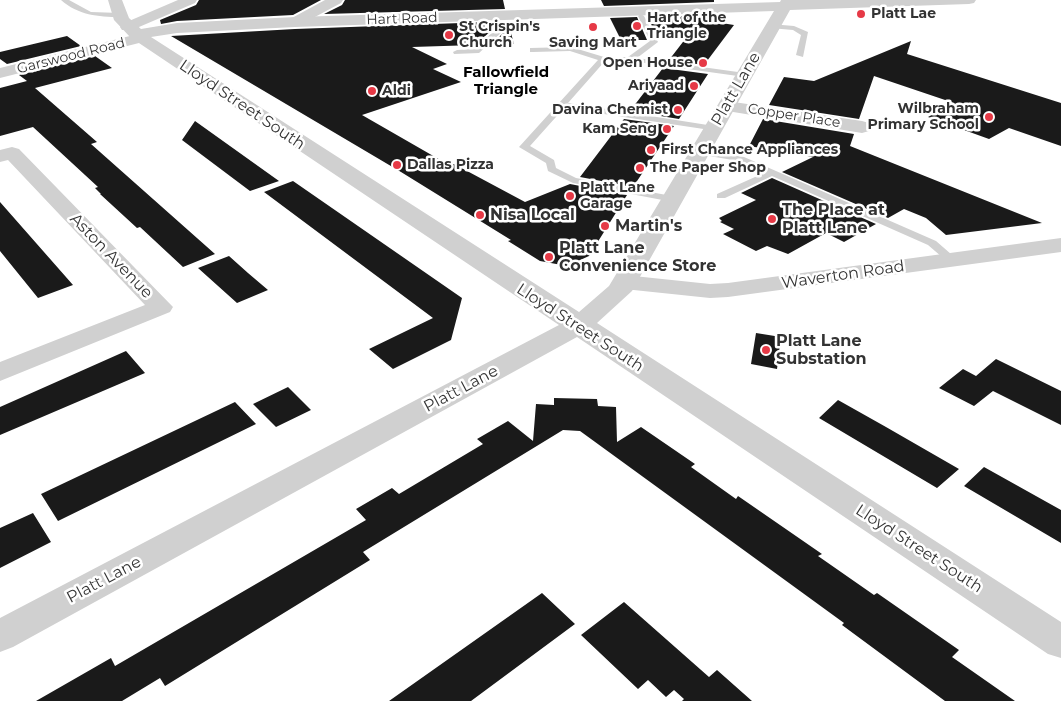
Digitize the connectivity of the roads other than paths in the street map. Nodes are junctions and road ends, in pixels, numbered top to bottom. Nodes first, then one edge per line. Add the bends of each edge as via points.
1 (64, 0) edge
2 (190, 0) edge
3 (336, 0) edge
4 (969, 0) edge
5 (786, 3) edge
6 (641, 16) dead end
7 (495, 21) dead end
8 (295, 22) junction
9 (128, 23) edge
10 (773, 26) junction
11 (533, 50) dead end
12 (457, 52) dead end
13 (800, 55) dead end
14 (603, 59) junction
15 (630, 59) junction
16 (0, 73) edge
17 (745, 75) junction
18 (562, 105) junction
19 (727, 106) junction
20 (862, 127) dead end
21 (714, 129) junction
22 (700, 152) junction
23 (0, 156) edge
24 (772, 172) junction
25 (721, 196) dead end
26 (674, 199) junction
27 (1061, 245) edge
28 (953, 260) junction
29 (624, 282) junction
30 (578, 326) junction
31 (0, 372) edge
32 (0, 636) edge
33 (1061, 642) edge

1 - 9 lane via 83,13
2 - 9 street, Garswood Road
3 - 8 street
4 - 5 street, Hart Road
5 - 8 street, Hart Road
5 - 10 street, Platt Lane
6 - 15 lane via 654,42
7 - 12 lane via 498,32 476,51
8 - 9 street, Hart Road via 177,28
9 - 16 street, Garswood Road
9 - 30 street, Lloyd Street South
10 - 13 lane via 791,27 805,34
10 - 17 street, Platt Lane
11 - 14 lane via 571,49
14 - 15 lane
14 - 18 lane
15 - 17 lane
17 - 19 street, Platt Lane
18 - 21 lane
18 - 26 lane via 524,147 551,162 551,169 573,180
19 - 20 street, Copper Place
19 - 21 street, Platt Lane
21 - 22 street, Platt Lane
22 - 24 lane via 741,159
22 - 26 street, Platt Lane
23 - 31 street, Aston Avenue via 12,153 161,307
24 - 25 lane
24 - 28 lane via 932,243
26 - 29 street, Platt Lane
27 - 28 street, Waverton Road
28 - 29 street, Waverton Road via 728,290
29 - 30 street, Platt Lane via 619,291
30 - 32 street, Platt Lane
30 - 33 street, Lloyd Street South

